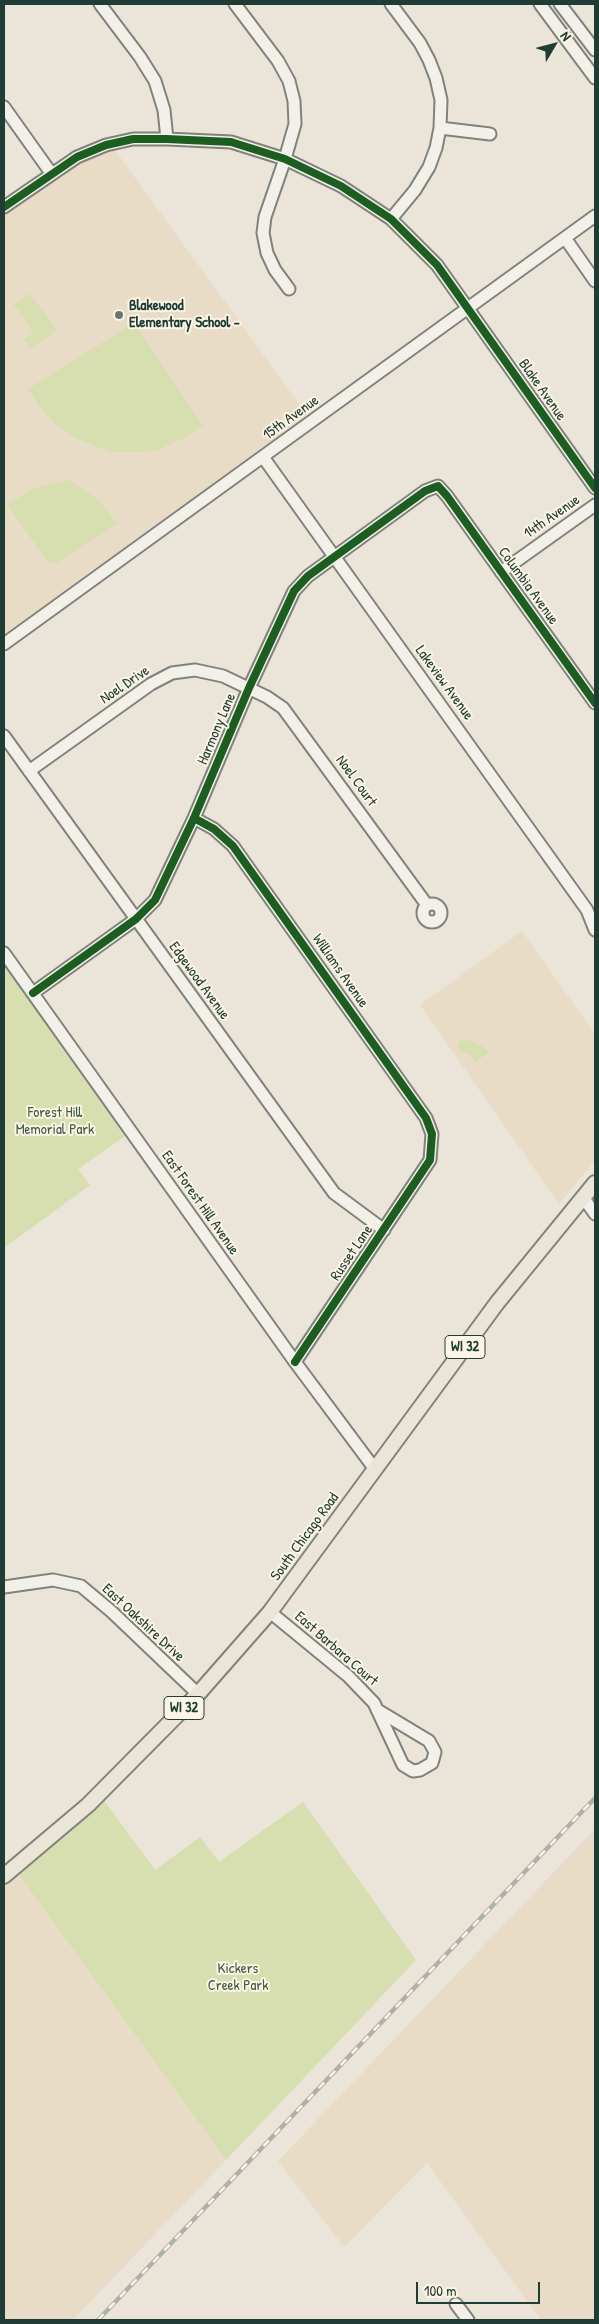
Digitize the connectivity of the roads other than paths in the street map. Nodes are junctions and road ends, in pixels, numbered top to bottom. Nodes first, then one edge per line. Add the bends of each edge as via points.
1 (100, 4) edge
2 (235, 4) edge
3 (391, 4) edge
4 (540, 4) edge
5 (560, 4) edge
6 (595, 50) edge
7 (595, 78) edge
8 (4, 107) edge
9 (440, 128) junction
10 (490, 134) dead end
11 (167, 139) junction
12 (285, 159) junction
13 (51, 173) junction
14 (4, 207) edge
15 (595, 216) edge
16 (391, 219) junction
17 (565, 238) junction
18 (595, 281) edge
19 (289, 289) dead end
20 (467, 308) junction
21 (263, 457) junction
22 (438, 486) joint
23 (595, 488) edge
24 (595, 505) edge
25 (335, 556) junction
26 (501, 572) junction
27 (4, 644) edge
28 (249, 688) junction
29 (595, 703) edge
30 (4, 736) edge
31 (29, 770) junction
32 (194, 818) junction
33 (427, 905) dead end
34 (136, 919) junction
35 (595, 930) edge
36 (4, 953) edge
37 (33, 994) junction
38 (430, 1160) joint
39 (595, 1183) edge
40 (583, 1198) junction
41 (595, 1214) edge
42 (384, 1230) junction
43 (295, 1362) junction
44 (374, 1468) junction
45 (4, 1587) edge
46 (270, 1612) junction
47 (198, 1694) junction
48 (379, 1711) junction
49 (4, 1876) edge
50 (456, 2304) dead end
51 (468, 2320) edge

1 - 11 street via 155,81 164,110
2 - 12 street via 289,81 295,124
3 - 9 street via 420,43 436,78 441,100
4 - 7 street
5 - 6 street
8 - 13 street
9 - 10 street
9 - 16 street via 429,167
11 - 12 street, Blake Avenue via 231,142
11 - 13 street, Blake Avenue via 106,145
12 - 16 street, Blake Avenue via 341,186
12 - 19 street via 265,217 263,233 267,253
13 - 14 street, Blake Avenue
15 - 17 street, 15th Avenue
16 - 20 street, Blake Avenue via 437,265
17 - 18 street
17 - 20 street, 15th Avenue
20 - 21 street, 15th Avenue
20 - 23 street, Blake Avenue
21 - 25 street, Lakeview Avenue
21 - 27 street, 15th Avenue
22 - 25 street, Harmony Lane via 425,491
22 - 26 street, Columbia Avenue
24 - 26 street, 14th Avenue
25 - 28 street, Harmony Lane via 294,590
25 - 35 street, Lakeview Avenue via 588,910
26 - 29 street, Columbia Avenue
28 - 31 street, Noel Drive via 223,676 195,670 172,673 151,684
28 - 32 street, Harmony Lane
28 - 33 street, Noel Court via 283,708 293,720
30 - 31 street, Edgewood Avenue
31 - 34 street, Edgewood Avenue
32 - 34 street, Harmony Lane via 155,900
32 - 38 street, Williams Avenue via 214,829 233,846 426,1118 432,1134
34 - 37 street, Harmony Lane
34 - 42 street, Edgewood Avenue via 334,1193
36 - 37 street, East Forest Hill Avenue
37 - 43 street, East Forest Hill Avenue
38 - 42 street, Russet Lane
39 - 40 main road, South Chicago Road / WI 32
40 - 41 street
40 - 44 main road, South Chicago Road / WI 32 via 497,1303
42 - 43 street, Russet Lane
43 - 44 street, East Forest Hill Avenue
44 - 46 main road, South Chicago Road / WI 32
45 - 47 street, East Oakshire Drive via 53,1580 81,1586
46 - 47 main road, South Chicago Road / WI 32
46 - 48 street, East Barbara Court via 348,1676
47 - 49 main road, South Chicago Road / WI 32 via 88,1805
48 - 48 street, East Barbara Court via 403,1765 416,1770 432,1763 435,1752 429,1741
50 - 51 street

